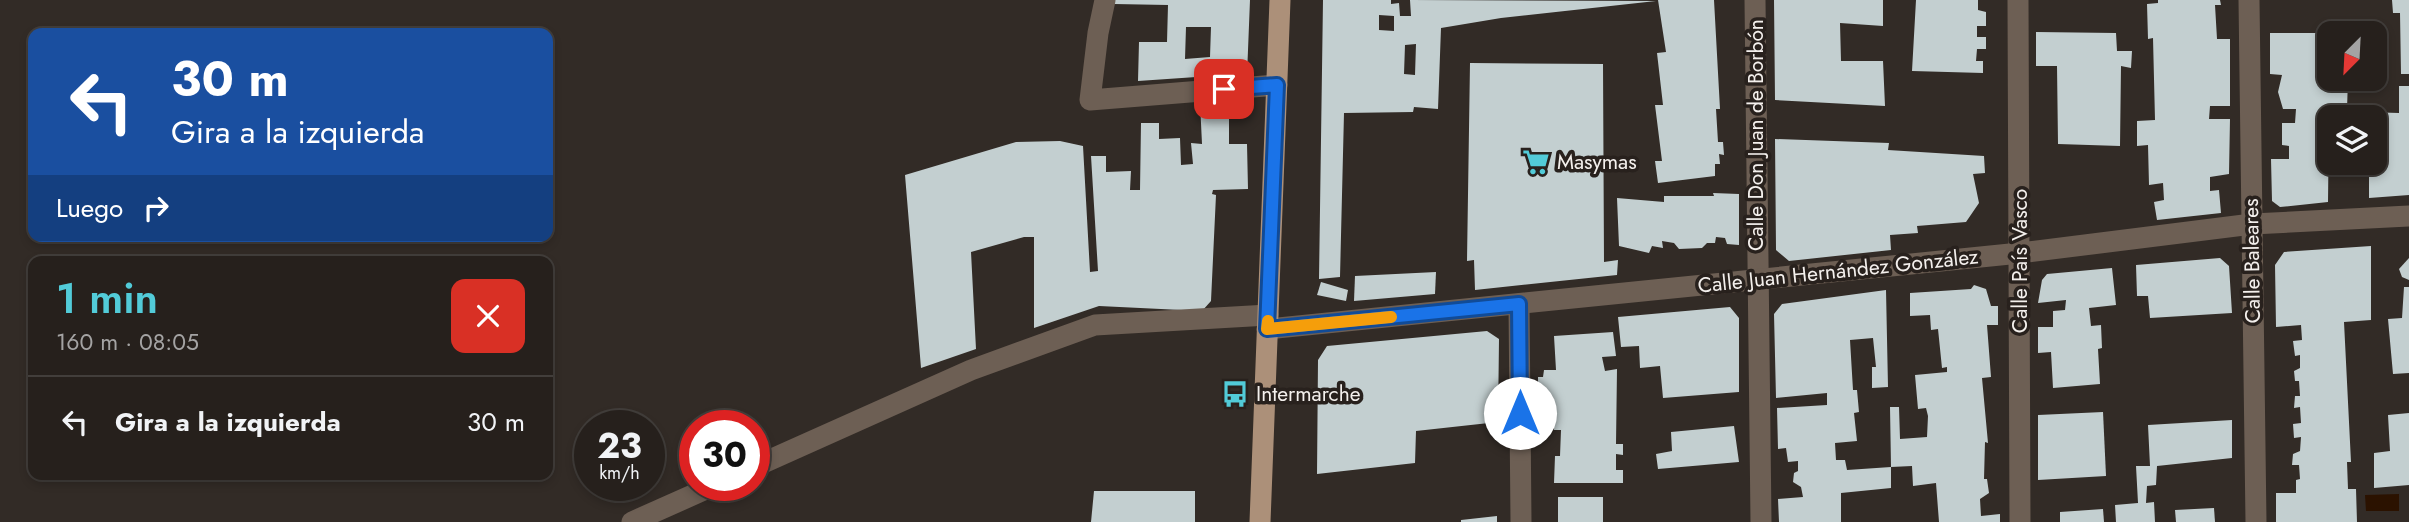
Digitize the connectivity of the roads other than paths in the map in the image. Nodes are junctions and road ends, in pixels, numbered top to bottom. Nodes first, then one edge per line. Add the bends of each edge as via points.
1 (1105, 0) edge
2 (1280, 0) edge
3 (1755, 0) edge
4 (2018, 0) edge
5 (2249, 0) edge
6 (1277, 85) junction
7 (2409, 216) edge
8 (2252, 224) junction
9 (2020, 253) junction
10 (1757, 279) junction
11 (1519, 304) junction
12 (1268, 322) junction
13 (770, 460) edge
14 (679, 501) edge
15 (632, 522) edge
16 (1259, 522) edge
17 (1521, 522) edge
18 (1761, 522) edge
19 (2020, 522) edge
20 (2256, 522) edge

1 - 6 street via 1090,100
2 - 6 main road
3 - 10 street, Calle Don Juan de Borbón
4 - 9 street, Calle País Vasco
5 - 8 street, Calle Baleares
6 - 12 main road
7 - 8 street, Calle Juan Hernández González
8 - 9 street, Calle Juan Hernández González
8 - 20 street, Calle Baleares
9 - 10 street, Calle Juan Hernández González
9 - 19 street, Calle País Vasco
10 - 11 street, Calle Juan Hernández González
10 - 18 street, Calle Don Juan de Borbón
11 - 12 street, Calle Juan Hernández González
11 - 17 street
12 - 13 street, Calle Juan Hernández González via 1095,325 971,370
12 - 16 main road
14 - 15 street

